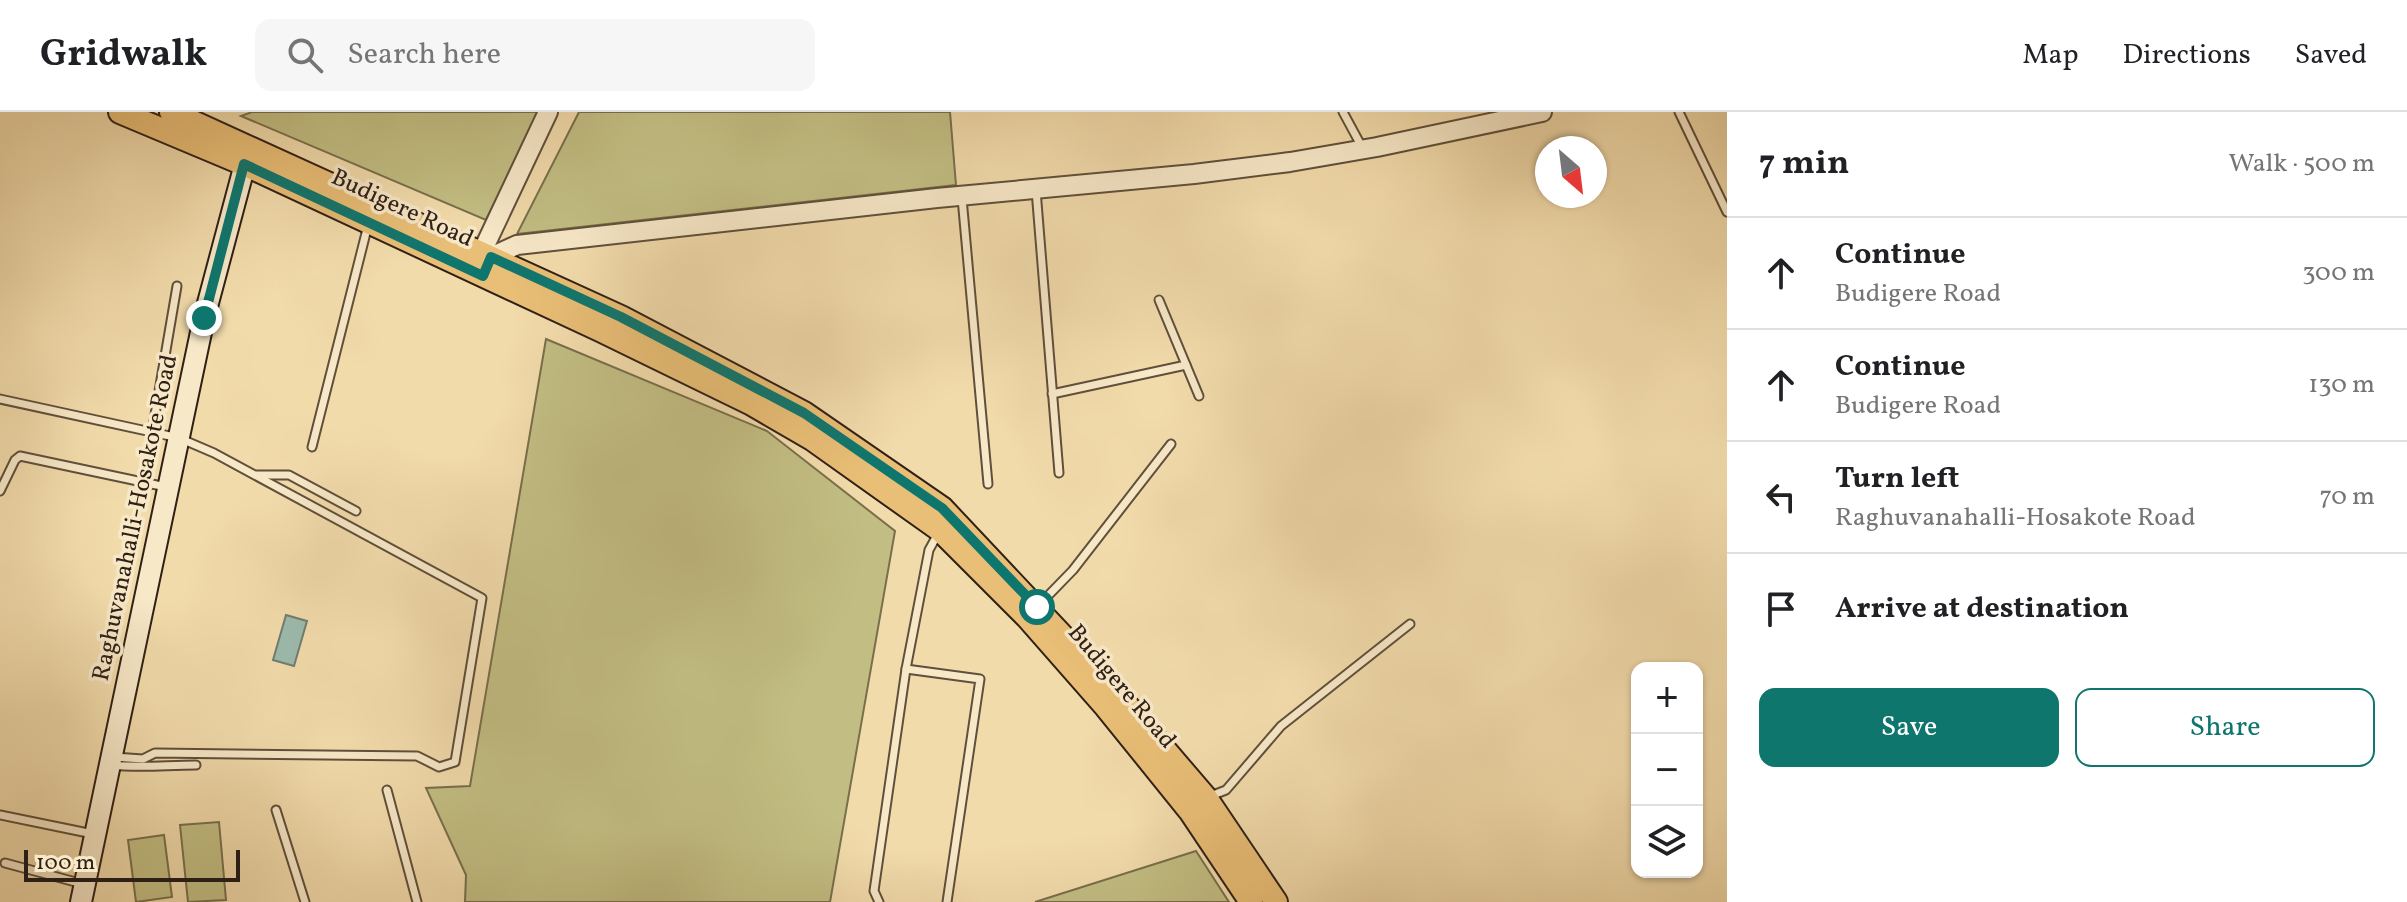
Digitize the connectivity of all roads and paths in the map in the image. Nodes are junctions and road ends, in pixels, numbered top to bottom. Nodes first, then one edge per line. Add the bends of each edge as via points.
1 (120, 112) edge
2 (171, 112) edge
3 (548, 112) edge
4 (1343, 112) edge
5 (1542, 112) edge
6 (1679, 112) edge
7 (1363, 149) junction
8 (247, 155) junction
9 (1035, 188) junction
10 (962, 195) junction
11 (1727, 212) edge
12 (368, 223) junction
13 (485, 262) junction
14 (177, 286) dead end
15 (1159, 300) dead end
16 (1186, 365) junction
17 (1052, 394) junction
18 (1199, 396) dead end
19 (0, 399) edge
20 (152, 432) junction
21 (179, 438) junction
22 (1171, 444) dead end
23 (312, 447) dead end
24 (1059, 473) dead end
25 (255, 475) junction
26 (988, 484) dead end
27 (169, 488) junction
28 (0, 491) edge
29 (356, 511) dead end
30 (940, 530) junction
31 (1037, 607) junction
32 (1410, 624) dead end
33 (906, 669) junction
34 (111, 761) junction
35 (196, 765) dead end
36 (387, 790) dead end
37 (1206, 798) junction
38 (276, 810) dead end
39 (0, 815) edge
40 (95, 834) junction
41 (5, 863) dead end
42 (83, 894) edge
43 (305, 902) edge
44 (417, 902) edge
45 (879, 902) edge
46 (947, 902) edge
47 (1251, 902) edge
48 (1276, 902) edge

1 - 8 main road, Budigere Road
2 - 8 main road, Budigere Road
3 - 13 street
4 - 7 lane
5 - 7 street
6 - 11 lane
7 - 9 street via 1194,174
8 - 12 main road, Budigere Road
8 - 13 main road, Budigere Road
8 - 21 main road, Raghuvanahalli-Hosakote Road
9 - 10 street
9 - 17 lane
10 - 13 street via 517,245
10 - 26 lane
12 - 13 main road, Budigere Road
12 - 23 lane
13 - 30 main road, Budigere Road via 600,330 788,423
13 - 31 main road, Budigere Road via 621,317 804,413 942,508
14 - 20 lane
15 - 16 lane
16 - 17 lane
16 - 18 lane
17 - 24 lane
19 - 20 lane
20 - 21 lane
21 - 25 lane
21 - 27 main road, Raghuvanahalli-Hosakote Road
22 - 31 lane via 1073,570
25 - 29 lane via 289,475
25 - 34 lane via 482,598 455,762 439,767 417,756 155,753
27 - 28 lane via 20,456
27 - 34 main road, Raghuvanahalli-Hosakote Road
30 - 33 lane via 929,550
30 - 47 main road, Budigere Road via 1106,707 1190,811
31 - 37 main road, Budigere Road
32 - 37 lane via 1281,726 1226,790
33 - 45 lane via 874,891
33 - 46 lane via 980,679
34 - 35 lane via 141,768
34 - 40 main road, Raghuvanahalli-Hosakote Road
36 - 44 lane
37 - 48 main road, Budigere Road
38 - 43 lane
39 - 40 lane
40 - 42 main road, Raghuvanahalli-Hosakote Road
41 - 42 lane

